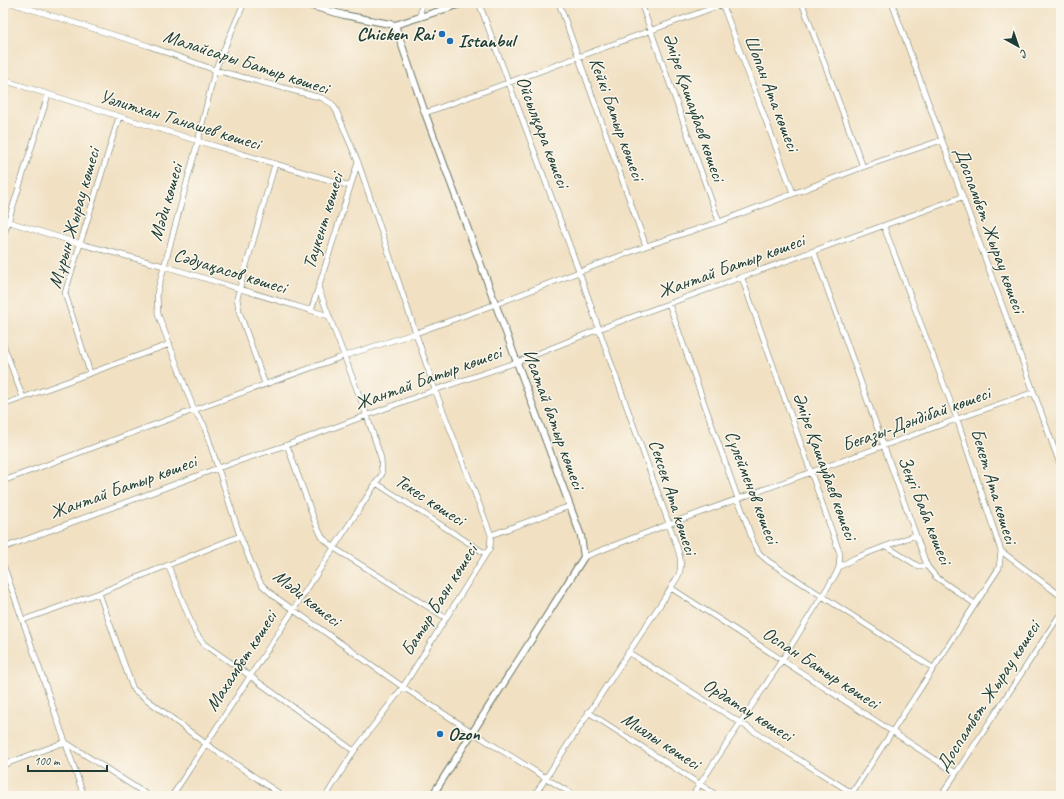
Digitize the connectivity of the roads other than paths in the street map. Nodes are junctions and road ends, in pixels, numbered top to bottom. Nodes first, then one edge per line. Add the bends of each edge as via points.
1 (11, 3) edge
2 (244, 3) edge
3 (301, 3) edge
4 (422, 3) edge
5 (464, 3) edge
6 (479, 3) edge
7 (559, 3) edge
8 (641, 3) edge
9 (802, 3) edge
10 (892, 3) edge
11 (723, 4) edge
12 (420, 17) junction
13 (395, 26) junction
14 (651, 31) junction
15 (578, 58) junction
16 (215, 70) junction
17 (3, 80) edge
18 (508, 83) junction
19 (48, 95) junction
20 (425, 113) junction
21 (119, 117) junction
22 (942, 140) junction
23 (198, 142) junction
24 (358, 162) junction
25 (275, 164) junction
26 (863, 167) junction
27 (350, 186) junction
28 (793, 193) junction
29 (962, 198) junction
30 (6, 221) edge
31 (719, 222) junction
32 (884, 227) junction
33 (3, 238) edge
34 (81, 244) junction
35 (646, 246) junction
36 (814, 252) junction
37 (164, 266) junction
38 (579, 271) junction
39 (742, 278) junction
40 (318, 287) junction
41 (238, 289) junction
42 (496, 304) junction
43 (669, 304) junction
44 (311, 311) junction
45 (329, 316) junction
46 (599, 329) junction
47 (416, 333) junction
48 (3, 344) edge
49 (170, 344) junction
50 (344, 356) junction
51 (517, 362) junction
52 (90, 373) junction
53 (265, 384) junction
54 (435, 390) junction
55 (1034, 392) junction
56 (23, 398) junction
57 (3, 405) edge
58 (194, 410) junction
59 (367, 416) junction
60 (957, 419) junction
61 (287, 445) junction
62 (884, 447) junction
63 (1061, 467) edge
64 (218, 468) junction
65 (812, 472) junction
66 (3, 481) edge
67 (376, 483) junction
68 (739, 499) junction
69 (570, 506) junction
70 (668, 524) junction
71 (491, 535) junction
72 (916, 535) junction
73 (240, 536) junction
74 (886, 546) junction
75 (3, 548) edge
76 (334, 548) junction
77 (1001, 551) junction
78 (486, 554) junction
79 (584, 557) junction
80 (3, 564) edge
81 (168, 565) junction
82 (927, 566) junction
83 (839, 567) junction
84 (671, 588) junction
85 (99, 593) junction
86 (822, 596) junction
87 (1061, 596) edge
88 (975, 604) junction
89 (293, 609) junction
90 (1061, 613) edge
91 (446, 618) junction
92 (23, 620) junction
93 (628, 652) junction
94 (782, 660) junction
95 (933, 668) junction
96 (250, 676) junction
97 (403, 686) junction
98 (588, 712) junction
99 (740, 723) junction
100 (472, 732) junction
101 (892, 732) junction
102 (65, 742) junction
103 (206, 744) junction
104 (354, 751) junction
105 (3, 765) edge
106 (956, 773) junction
107 (546, 777) junction
108 (700, 784) junction
109 (851, 795) edge
110 (84, 796) edge
111 (149, 796) edge
112 (172, 796) edge
113 (283, 796) edge
114 (326, 796) edge
115 (432, 796) edge
116 (534, 796) edge
117 (575, 796) edge
118 (692, 796) edge
119 (718, 796) edge
120 (941, 796) edge

1 - 16 street, Малайсары Батыр көшесі via 149,46
2 - 16 street, Мәди көшесі
3 - 13 street
4 - 12 street
5 - 12 street
6 - 18 street, Ойсылқара көшесі
7 - 15 street, Кейкі Батыр көшесі
8 - 14 street, Әміре Қашаубаев көшесі
9 - 26 street
10 - 22 street, Доспамбет Жырау көшесі
11 - 14 street
11 - 28 street, Шопан Ата көшесі
12 - 13 street
13 - 20 street, Исатай батыр көшесі
14 - 15 street
14 - 31 street, Әміре Қашаубаев көшесі
15 - 18 street
15 - 35 street, Кейкі Батыр көшесі
16 - 23 street, Мәди көшесі
16 - 24 street, Малайсары Батыр көшесі via 327,101 336,110
17 - 19 street, Уәлитхан Танашев көшесі
18 - 20 street
18 - 38 street, Ойсылқара көшесі
19 - 21 street, Уәлитхан Танашев көшесі
19 - 30 street
20 - 42 street, Исатай батыр көшесі
21 - 23 street, Уәлитхан Танашев көшесі
21 - 34 street, Мұрын Жырау көшесі
22 - 26 street
22 - 29 street, Доспамбет Жырау көшесі
23 - 25 street, Уәлитхан Танашев көшесі
23 - 37 street, Мәди көшесі
24 - 27 street, Таукент көшесі
24 - 47 street, Малайсары Батыр көшесі
25 - 27 street, Уәлитхан Танашев көшесі
25 - 41 street
26 - 28 street
27 - 40 street, Таукент көшесі
28 - 31 street
29 - 32 street, Жантай Батыр көшесі
29 - 55 street, Доспамбет Жырау көшесі
30 - 33 street
30 - 34 street, Сәдуақасов көшесі
31 - 35 street
32 - 36 street, Жантай Батыр көшесі
32 - 60 street, Бекет Ата көшесі
34 - 37 street, Сәдуақасов көшесі
34 - 52 street, Мұрын Жырау көшесі via 65,293
35 - 38 street
36 - 39 street, Жантай Батыр көшесі
36 - 62 street, Зеңгі Баба көшесі
37 - 41 street, Сәдуақасов көшесі
37 - 49 street, Мәди көшесі via 157,293 158,314
38 - 42 street
38 - 46 street, Сексек Ата көшесі
39 - 43 street, Жантай Батыр көшесі
39 - 65 street, Әміре Қашаубаев көшесі
40 - 44 street, Таукент көшесі
40 - 45 street, Махамбет көшесі
41 - 44 street, Сәдуақасов көшесі
41 - 53 street via 239,311
42 - 47 street
42 - 51 street, Исатай батыр көшесі
43 - 46 street, Жантай Батыр көшесі
43 - 68 street, Сүлейменов көшесі
44 - 45 street, Сәдуақасов көшесі
45 - 50 street, Махамбет көшесі
46 - 51 street, Жантай Батыр көшесі
46 - 70 street, Сексек Ата көшесі
47 - 50 street
47 - 54 street, Батыр Баян көшесі
48 - 56 street
49 - 52 street
49 - 58 street, Мәди көшесі
50 - 53 street
50 - 59 street, Махамбет көшесі
51 - 54 street, Жантай Батыр көшесі
51 - 69 street, Исатай батыр көшесі
52 - 56 street
53 - 58 street
54 - 59 street, Жантай Батыр көшесі
54 - 71 street, Батыр Баян көшесі
55 - 60 street, Беғазы-Дәндібай көшесі
55 - 63 street, Доспамбет Жырау көшесі
56 - 57 street
58 - 64 street, Мәди көшесі via 204,425
58 - 66 street
59 - 61 street, Жантай Батыр көшесі
59 - 67 street, Махамбет көшесі via 381,458 382,474
60 - 62 street, Беғазы-Дәндібай көшесі
60 - 77 street, Бекет Ата көшесі
61 - 64 street, Жантай Батыр көшесі
61 - 76 street via 317,527 322,537
62 - 65 street, Беғазы-Дәндібай көшесі
62 - 72 street, Зеңгі Баба көшесі
64 - 73 street, Мәди көшесі
64 - 75 street, Жантай Батыр көшесі
65 - 68 street, Беғазы-Дәндібай көшесі
65 - 83 street, Әміре Қашаубаев көшесі via 840,554
67 - 76 street, Махамбет көшесі
67 - 78 street, Текес көшесі
68 - 70 street, Беғазы-Дәндібай көшесі
68 - 86 street, Сүлейменов көшесі via 759,553
69 - 71 street
69 - 79 street, Исатай батыр көшесі via 581,536
70 - 79 street, Беғазы-Дәндібай көшесі
70 - 84 street, Сексек Ата көшесі via 681,565
71 - 78 street, Батыр Баян көшесі via 490,548
72 - 74 street
72 - 82 street, Зеңгі Баба көшесі
73 - 81 street
73 - 89 street, Мәди көшесі via 262,584
74 - 82 street via 918,566
74 - 83 street
76 - 89 street, Махамбет көшесі
76 - 91 street
77 - 87 street
77 - 88 street, Бекет Ата көшесі via 999,568
78 - 91 street, Батыр Баян көшесі
79 - 100 street
80 - 92 street
81 - 85 street
81 - 96 street via 195,632 214,652
82 - 88 street, Зеңгі Баба көшесі via 936,577
83 - 86 street, Әміре Қашаубаев көшесі
84 - 93 street, Сексек Ата көшесі
84 - 94 street, Оспан Батыр көшесі
85 - 92 street
85 - 103 street via 133,689
86 - 94 street, Әміре Қашаубаев көшесі
86 - 95 street, Сүлейменов көшесі
88 - 95 street, Бекет Ата көшесі
89 - 96 street, Махамбет көшесі
89 - 97 street, Мәди көшесі
90 - 106 street, Доспамбет Жырау көшесі
91 - 97 street, Батыр Баян көшесі
92 - 102 street
93 - 98 street, Сексек Ата көшесі
93 - 99 street, Ордатау көшесі
94 - 99 street, Әміре Қашаубаев көшесі
94 - 101 street, Оспан Батыр көшесі
95 - 101 street, Бекет Ата көшесі
96 - 103 street, Махамбет көшесі
96 - 104 street
97 - 100 street, Мәди көшесі
97 - 104 street, Батыр Баян көшесі
98 - 107 street, Сексек Ата көшесі
98 - 108 street, Миялы көшесі
99 - 108 street, Әміре Қашаубаев көшесі
99 - 109 street, Ордатау көшесі
100 - 107 street, Мәди көшесі
100 - 115 street
101 - 106 street, Оспан Батыр көшесі
101 - 109 street, Бекет Ата көшесі
102 - 105 street
102 - 110 street
102 - 111 street
103 - 112 street, Махамбет көшесі
103 - 113 street
104 - 114 street, Батыр Баян көшесі
106 - 120 street, Доспамбет Жырау көшесі
107 - 116 street, Сексек Ата көшесі
107 - 117 street, Мәди көшесі
108 - 118 street, Әміре Қашаубаев көшесі
108 - 119 street, Миялы көшесі

